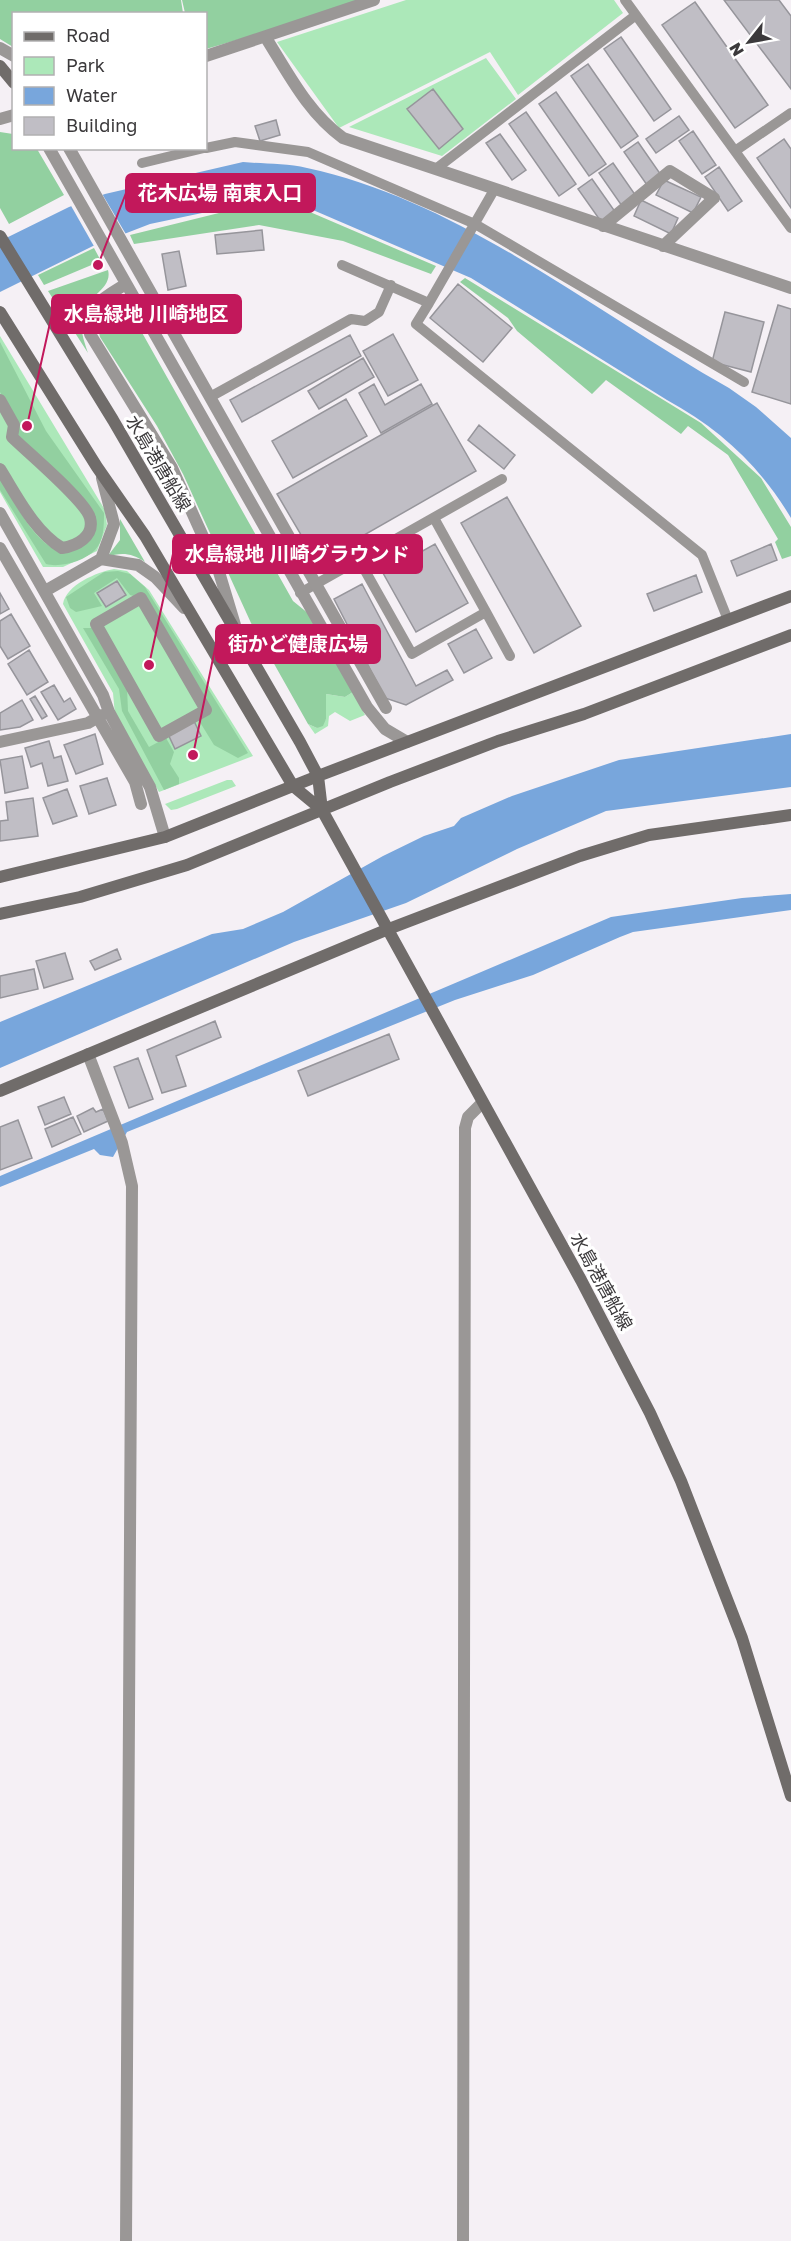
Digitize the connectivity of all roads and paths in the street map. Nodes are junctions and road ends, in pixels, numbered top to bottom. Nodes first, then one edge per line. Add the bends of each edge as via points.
1 (374, 0) edge
2 (626, 0) edge
3 (636, 15) junction
4 (266, 38) junction
5 (207, 56) edge
6 (0, 66) edge
7 (12, 81) edge
8 (791, 113) edge
9 (207, 148) edge
10 (50, 150) edge
11 (70, 150) edge
12 (197, 150) edge
13 (735, 151) junction
14 (142, 163) dead end
15 (437, 168) junction
16 (494, 190) junction
17 (474, 226) junction
18 (603, 226) junction
19 (791, 228) edge
20 (0, 236) edge
21 (663, 246) junction
22 (342, 265) dead end
23 (126, 284) junction
24 (391, 285) junction
25 (791, 288) edge
26 (429, 303) junction
27 (0, 312) edge
28 (744, 382) dead end
29 (210, 397) junction
30 (0, 400) edge
31 (97, 467) junction
32 (0, 469) edge
33 (502, 479) dead end
34 (0, 513) edge
35 (434, 518) junction
36 (0, 548) edge
37 (100, 559) junction
38 (359, 560) junction
39 (316, 584) junction
40 (45, 591) junction
41 (300, 593) junction
42 (791, 596) edge
43 (486, 612) junction
44 (191, 615) junction
45 (728, 620) junction
46 (235, 627) junction
47 (791, 635) edge
48 (510, 656) dead end
49 (386, 708) dead end
50 (103, 715) junction
51 (159, 735) joint
52 (0, 742) edge
53 (407, 742) junction
54 (318, 776) junction
55 (293, 786) junction
56 (141, 804) dead end
57 (322, 810) junction
58 (791, 815) edge
59 (165, 837) junction
60 (0, 877) edge
61 (0, 914) edge
62 (386, 930) junction
63 (88, 1054) junction
64 (0, 1091) edge
65 (482, 1103) junction
66 (790, 1789) edge
67 (126, 2241) edge
68 (462, 2241) edge

1 - 4 street
2 - 3 lane
3 - 13 lane
3 - 15 lane
4 - 5 street
4 - 15 street via 305,100 343,138
6 - 7 street
8 - 13 lane
9 - 17 lane via 235,142 308,152
10 - 23 street
11 - 29 street
12 - 14 lane
13 - 19 lane
15 - 16 street
16 - 17 lane
16 - 18 street
17 - 26 lane
17 - 28 lane
18 - 21 street
18 - 21 street via 670,171 714,198
20 - 46 street, 水島港唐船線
21 - 25 street
22 - 24 lane
23 - 41 street
23 - 46 street via 92,308 87,323 90,334 172,468 219,572
24 - 26 lane
24 - 29 lane via 379,312 365,321 351,319
26 - 45 lane via 416,324 702,555
27 - 31 street, 水島港唐船線
29 - 39 street
30 - 32 street via 14,425 12,436 78,500 90,518 89,532 82,542 62,548 52,542
31 - 37 street via 114,524
31 - 44 street, 水島港唐船線 via 145,536
33 - 35 lane
34 - 40 street
35 - 38 lane
35 - 43 lane
36 - 50 street
37 - 40 street
37 - 44 street via 138,565 156,577
38 - 39 lane
38 - 43 lane via 412,654
39 - 41 lane
39 - 49 street
40 - 50 street via 103,695
41 - 53 street via 312,607 367,707 385,729
42 - 45 street
43 - 48 lane
44 - 55 street, 水島港唐船線
45 - 53 street
46 - 54 street, 水島港唐船線
47 - 57 street
50 - 52 street via 88,723
50 - 56 street via 135,782
50 - 59 street via 150,786
51 - 51 street via 96,624 141,598 206,710
53 - 54 street
54 - 55 street
54 - 57 street, 水島港唐船線
55 - 57 street, 水島港唐船線
55 - 59 street
57 - 61 street via 146,878
57 - 62 street, 水島港唐船線
58 - 62 street via 649,835 515,879
59 - 60 street
62 - 63 street
62 - 65 street, 水島港唐船線
63 - 64 street
63 - 67 street via 122,1143 132,1186
65 - 66 street, 水島港唐船線 via 615,1342 672,1462 742,1638
65 - 68 street via 468,1117 465,1128

